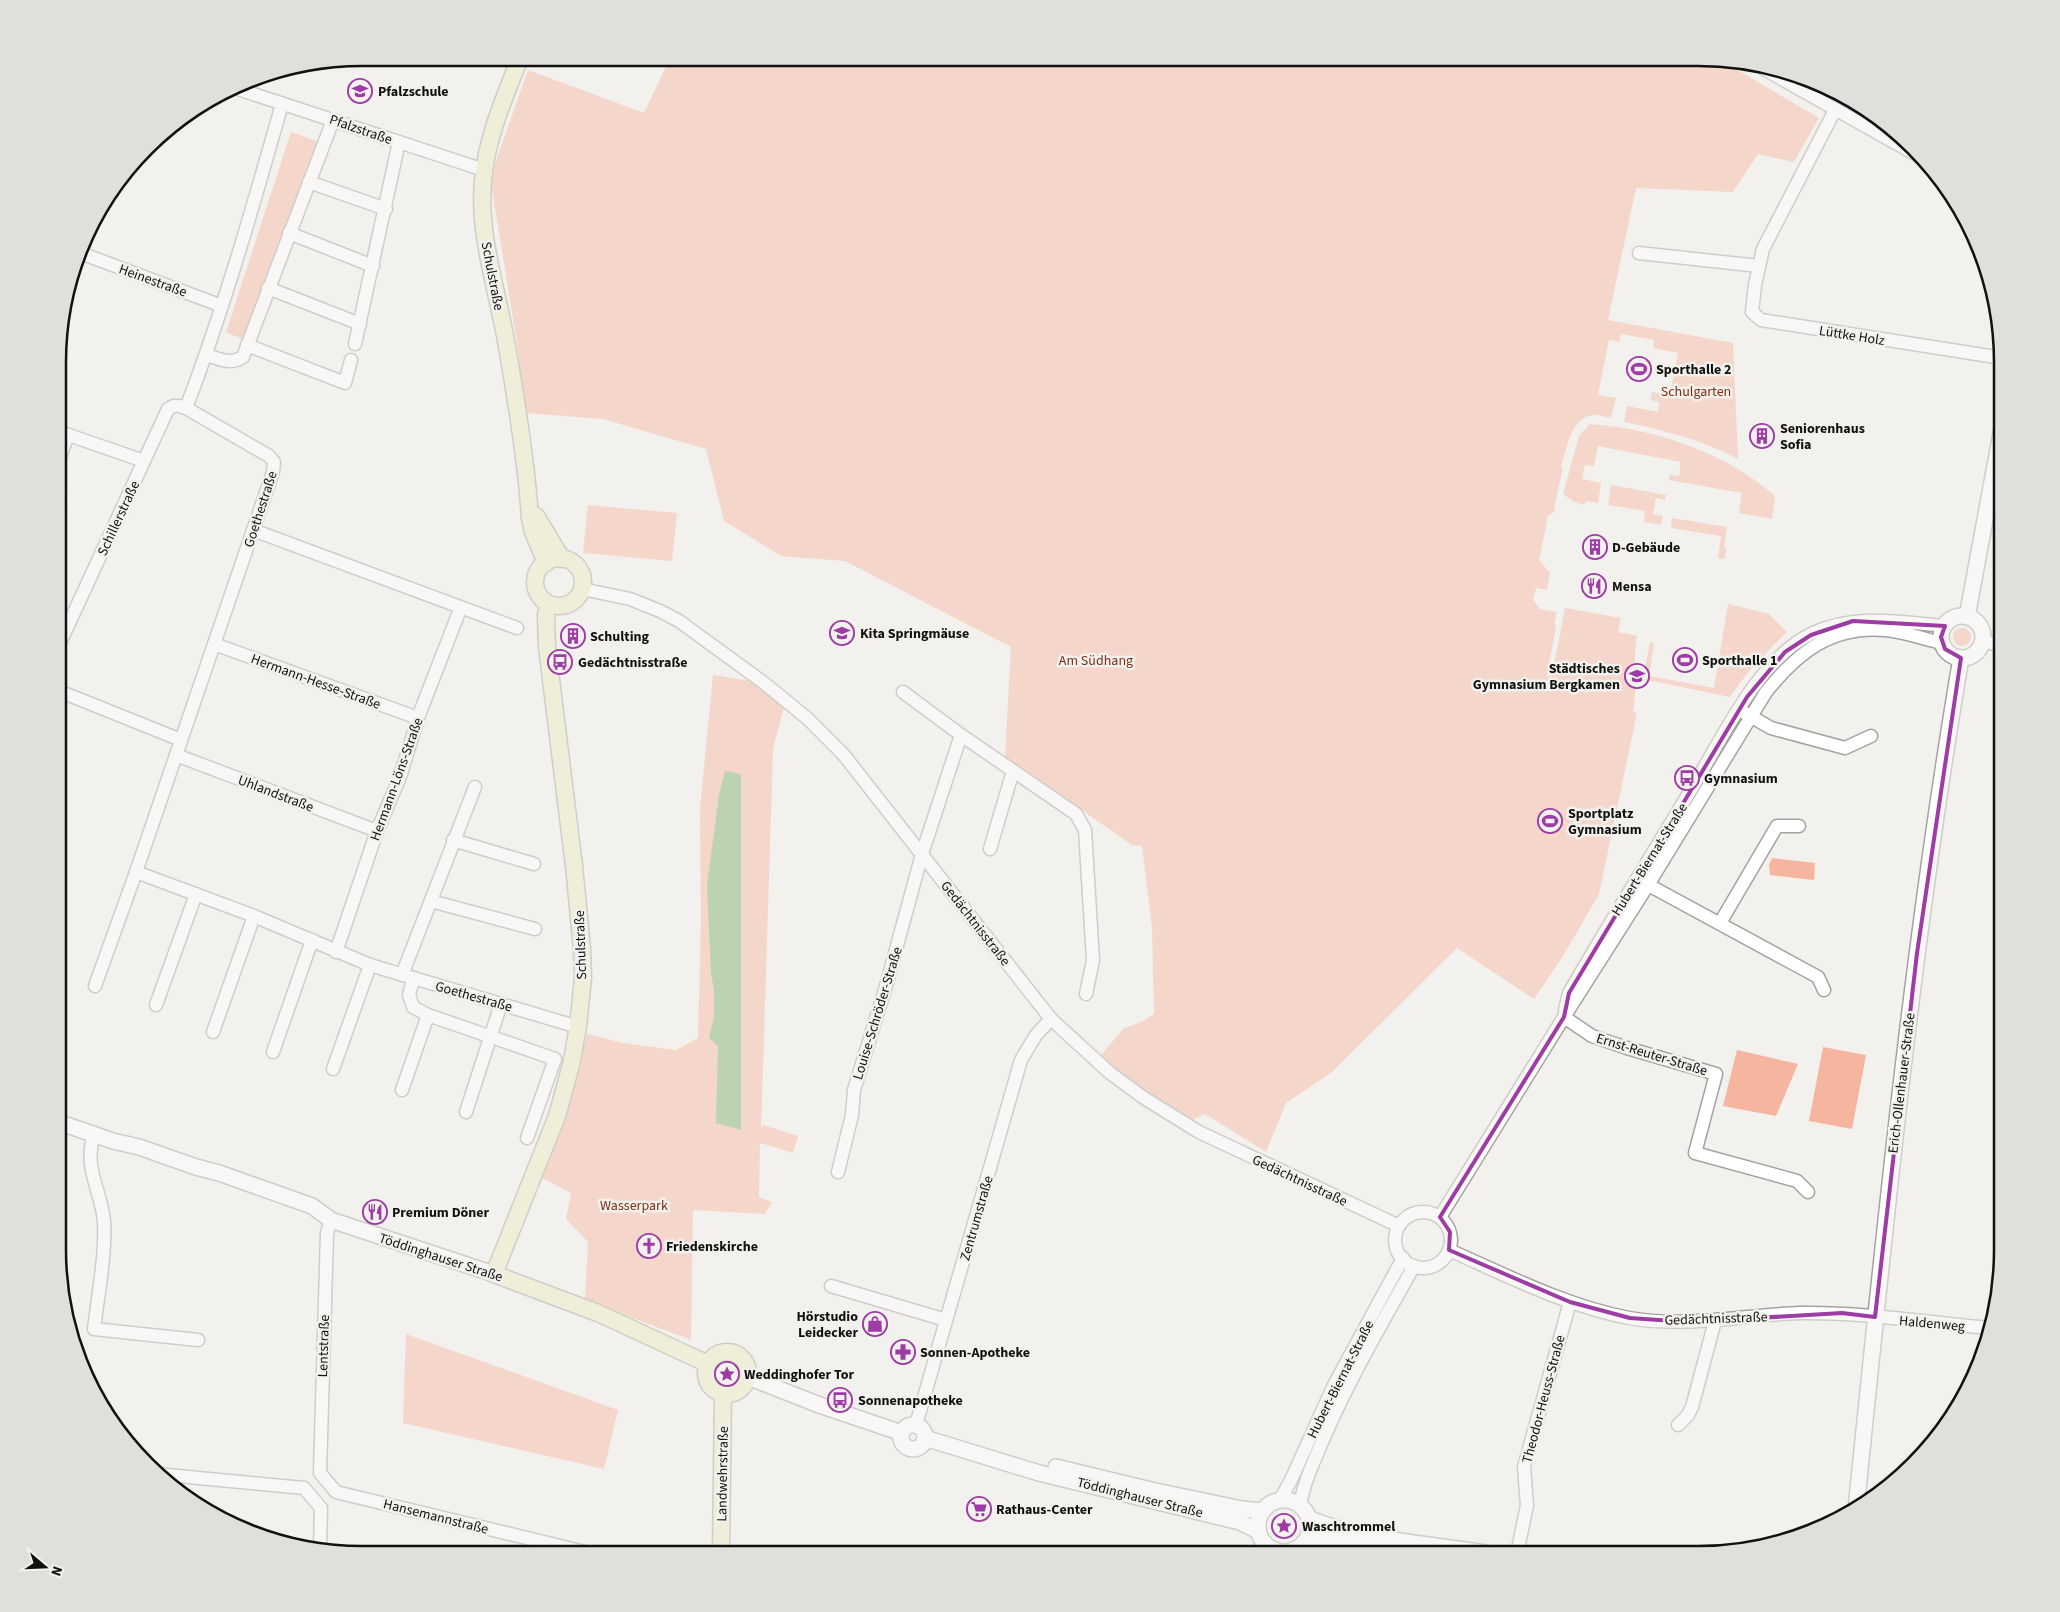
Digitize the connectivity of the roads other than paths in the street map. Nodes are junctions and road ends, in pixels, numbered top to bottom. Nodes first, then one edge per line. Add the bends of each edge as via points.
1 (517, 66) edge
2 (1779, 78) edge
3 (244, 91) edge
4 (282, 104) junction
5 (1836, 110) junction
6 (334, 120) junction
7 (399, 142) junction
8 (1898, 144) edge
9 (484, 170) junction
10 (309, 182) junction
11 (386, 208) junction
12 (289, 233) junction
13 (1639, 254) dead end
14 (87, 255) edge
15 (373, 266) junction
16 (1759, 266) junction
17 (268, 288) junction
18 (222, 306) junction
19 (360, 324) junction
20 (355, 344) dead end
21 (247, 345) junction
22 (206, 355) junction
23 (1994, 357) edge
24 (351, 360) dead end
25 (186, 408) junction
26 (66, 435) edge
27 (144, 461) junction
28 (1994, 471) edge
29 (528, 499) junction
30 (253, 530) junction
31 (562, 559) junction
32 (546, 563) junction
33 (582, 590) junction
34 (548, 604) junction
35 (460, 607) junction
36 (1967, 617) junction
37 (1945, 626) junction
38 (517, 628) dead end
39 (66, 631) edge
40 (1983, 641) junction
41 (1942, 643) junction
42 (214, 644) junction
43 (1805, 644) junction
44 (1994, 644) edge
45 (1961, 658) junction
46 (903, 692) dead end
47 (66, 694) edge
48 (1739, 709) junction
49 (1750, 717) junction
50 (418, 718) junction
51 (961, 735) junction
52 (1871, 736) dead end
53 (180, 740) junction
54 (176, 755) junction
55 (1012, 771) junction
56 (474, 787) dead end
57 (1799, 826) dead end
58 (377, 831) junction
59 (453, 840) junction
60 (990, 849) dead end
61 (922, 854) junction
62 (534, 864) dead end
63 (136, 872) junction
64 (1636, 878) junction
65 (1648, 886) junction
66 (196, 894) junction
67 (430, 901) junction
68 (254, 916) junction
69 (1720, 923) junction
70 (535, 929) dead end
71 (312, 940) junction
72 (336, 952) junction
73 (370, 965) junction
74 (408, 977) junction
75 (95, 986) dead end
76 (1824, 990) dead end
77 (1086, 994) dead end
78 (501, 1004) junction
79 (156, 1005) dead end
80 (428, 1015) junction
81 (1564, 1017) junction
82 (1051, 1019) junction
83 (578, 1027) junction
84 (213, 1032) dead end
85 (492, 1037) junction
86 (273, 1052) dead end
87 (333, 1069) dead end
88 (402, 1090) dead end
89 (466, 1112) dead end
90 (66, 1125) edge
91 (94, 1135) junction
92 (527, 1138) dead end
93 (838, 1172) dead end
94 (1808, 1192) dead end
95 (1440, 1217) junction
96 (331, 1220) junction
97 (1399, 1226) junction
98 (1449, 1250) junction
99 (1403, 1258) junction
100 (1414, 1266) junction
101 (494, 1274) junction
102 (831, 1286) dead end
103 (1570, 1302) junction
104 (1875, 1318) junction
105 (946, 1320) junction
106 (1715, 1321) junction
107 (1983, 1328) edge
108 (198, 1340) dead end
109 (708, 1364) junction
110 (748, 1377) junction
111 (723, 1394) junction
112 (916, 1425) junction
113 (1678, 1425) dead end
114 (902, 1433) junction
115 (925, 1438) junction
116 (1020, 1466) junction
117 (171, 1475) edge
118 (336, 1492) joint
119 (1857, 1499) edge
120 (1280, 1500) junction
121 (1300, 1505) junction
122 (1262, 1511) junction
123 (1310, 1520) junction
124 (1258, 1531) junction
125 (1307, 1540) junction
126 (320, 1542) edge
127 (560, 1546) edge
128 (721, 1546) edge
129 (1268, 1546) edge
130 (1302, 1546) edge
131 (1363, 1546) edge
132 (1439, 1546) edge
133 (1519, 1546) edge

1 - 9 main road, Schulstraße
2 - 5 street
3 - 4 street, Pfalzstraße
4 - 6 street, Pfalzstraße
4 - 18 street
5 - 8 street
5 - 16 street, Lüttke Holz via 1777,220
6 - 7 street, Pfalzstraße
6 - 10 street
7 - 9 street, Pfalzstraße
7 - 11 street
9 - 29 main road, Schulstraße via 484,226 506,341
10 - 11 street
10 - 12 street
11 - 15 street
12 - 15 street
12 - 17 street
13 - 16 street
14 - 18 street, Heinestraße
15 - 19 street
16 - 23 street, Lüttke Holz via 1752,312 1761,320
17 - 19 street
17 - 21 street
18 - 22 street
19 - 20 street
21 - 22 street via 236,362
21 - 24 street via 346,383
22 - 25 street
25 - 27 street, Schillerstraße via 172,406 168,409
25 - 30 street, Goethestraße via 274,462
26 - 27 street
27 - 39 street, Schillerstraße
28 - 36 street
29 - 31 main road, Schulstraße
29 - 32 main road, Schulstraße via 533,532
30 - 35 street
30 - 42 street, Goethestraße
31 - 32 main road
31 - 33 main road via 577,566
32 - 34 main road via 536,580 538,594
33 - 34 main road via 566,605
33 - 61 street, Gedächtnisstraße via 630,599 667,614 764,683 830,741
34 - 83 main road, Schulstraße via 547,647 581,922 583,978
35 - 38 street
35 - 50 street, Hermann-Löns-Straße
36 - 37 street via 1954,618
36 - 40 street via 1978,623
37 - 41 street
37 - 43 street, Hubert-Biernat-Straße via 1853,621 1838,623
40 - 44 street
40 - 45 street via 1978,652
41 - 43 street, Hubert-Biernat-Straße via 1868,629
41 - 45 street via 1949,654
42 - 50 street, Hermann-Hesse-Straße
42 - 53 street, Goethestraße
43 - 48 street, Hubert-Biernat-Straße via 1770,666
43 - 49 street, Hubert-Biernat-Straße
45 - 104 street, Erich-Ollenhauer-Straße via 1917,953
46 - 51 street
47 - 53 street
48 - 49 street
48 - 64 street, Hubert-Biernat-Straße
49 - 52 street via 1771,728 1845,748
49 - 65 street, Hubert-Biernat-Straße
50 - 58 street, Hermann-Löns-Straße via 400,777
51 - 55 street
51 - 61 street
53 - 54 street, Goethestraße
54 - 58 street, Uhlandstraße
54 - 63 street, Goethestraße
55 - 60 street
55 - 77 street via 1076,814 1085,830 1093,960
56 - 59 street
57 - 69 street via 1777,826
58 - 72 street, Hermann-Löns-Straße
59 - 62 street
59 - 67 street
61 - 82 street, Gedächtnisstraße
61 - 93 street, Louise-Schröder-Straße via 854,1090 852,1115
63 - 66 street, Goethestraße
63 - 75 street, Goethestraße
64 - 65 street
64 - 81 street, Hubert-Biernat-Straße via 1569,993
65 - 69 street
65 - 81 street, Hubert-Biernat-Straße
66 - 68 street, Goethestraße
66 - 79 street
67 - 70 street
67 - 74 street
68 - 71 street, Goethestraße
68 - 84 street
69 - 76 street via 1818,977
71 - 72 street, Goethestraße
71 - 86 street
72 - 73 street, Goethestraße
73 - 74 street, Goethestraße
73 - 87 street
74 - 78 street, Goethestraße
74 - 80 street via 413,1007
78 - 83 street, Goethestraße
78 - 85 street
80 - 85 street
80 - 88 street
81 - 94 street, Ernst-Reuter-Straße via 1592,1036 1716,1074 1695,1153 1797,1181
81 - 95 street, Hubert-Biernat-Straße
82 - 97 street, Gedächtnisstraße via 1121,1081 1187,1125
82 - 105 street, Zentrumstraße via 1036,1035 1021,1060
83 - 101 main road, Schulstraße via 557,1116
85 - 89 street
85 - 92 street via 554,1059
90 - 91 street, Töddinghauser Straße
91 - 96 street, Töddinghauser Straße via 219,1173 312,1206
91 - 108 street via 89,1160 104,1220 94,1329
95 - 97 street via 1429,1212 1417,1212 1406,1217
95 - 98 street via 1450,1232
96 - 101 street, Töddinghauser Straße
96 - 118 street, Lentstraße via 326,1233 320,1473
97 - 99 street via 1396,1243
98 - 100 street via 1435,1265
98 - 103 street, Gedächtnisstraße
99 - 100 street
99 - 120 street, Hubert-Biernat-Straße via 1334,1385
100 - 121 street, Hubert-Biernat-Straße via 1330,1423 1304,1486
101 - 109 main road, Töddinghauser Straße via 598,1313
102 - 105 street
103 - 106 street, Gedächtnisstraße via 1630,1318
103 - 133 street, Theodor-Heuss-Straße via 1524,1467 1527,1505
104 - 106 street, Gedächtnisstraße via 1842,1313 1797,1313
104 - 107 street, Haldenweg
104 - 119 street, Erich-Ollenhauer-Straße
105 - 112 street, Zentrumstraße
106 - 113 street via 1692,1407
109 - 110 main road via 714,1356 731,1352 742,1359
109 - 111 main road via 706,1375 710,1385
110 - 111 main road via 739,1390
110 - 114 street
111 - 128 main road, Landwehrstraße
112 - 114 street via 907,1426
112 - 115 street via 924,1432
114 - 115 street via 904,1444 910,1448 921,1446
115 - 116 street, Töddinghauser Straße
116 - 122 street, Töddinghauser Straße via 1061,1467 1150,1490 1242,1510
116 - 124 street, Töddinghauser Straße via 1240,1522
117 - 126 street via 304,1488 321,1508
118 - 127 street, Hansemannstraße
120 - 121 street
120 - 122 street
121 - 123 street
122 - 124 street
123 - 125 street
123 - 132 street via 1326,1526
124 - 129 street, Töddinghauser Straße
125 - 130 street, Töddinghauser Straße
125 - 131 street via 1324,1539

